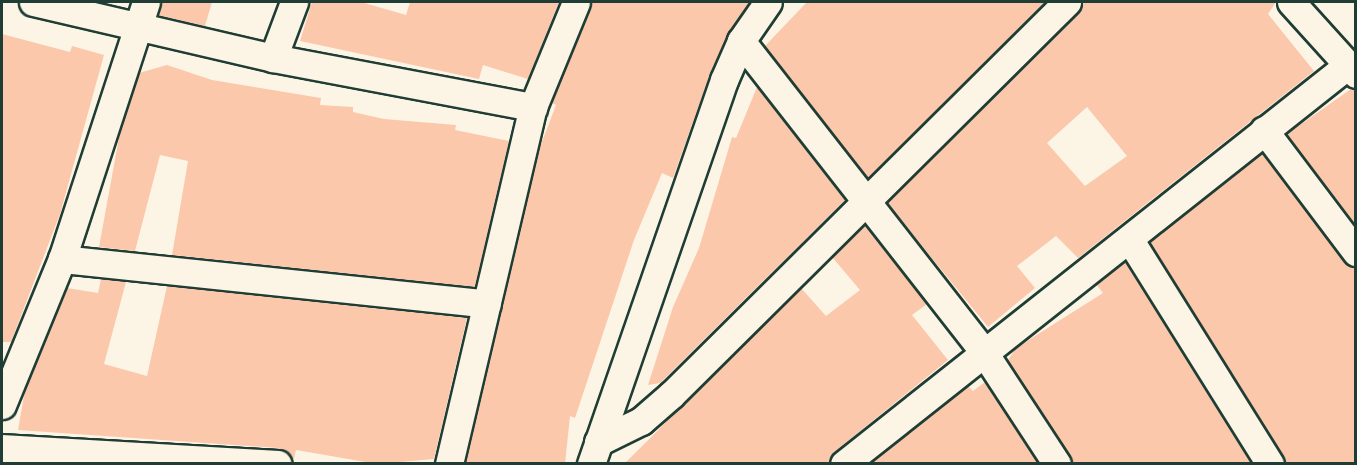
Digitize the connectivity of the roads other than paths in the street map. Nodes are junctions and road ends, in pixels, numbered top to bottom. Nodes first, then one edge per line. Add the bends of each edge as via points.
1 (33, 2) edge
2 (294, 2) edge
3 (576, 2) edge
4 (768, 2) edge
5 (1067, 2) edge
6 (1291, 2) edge
7 (67, 4) edge
8 (142, 14) edge
9 (741, 41) junction
10 (273, 58) junction
11 (1352, 70) edge
12 (533, 107) junction
13 (1264, 130) junction
14 (866, 199) junction
15 (1130, 240) junction
16 (1356, 252) edge
17 (62, 259) junction
18 (487, 304) junction
19 (983, 351) junction
20 (2, 405) edge
21 (2, 448) edge
22 (595, 453) edge
23 (278, 464) edge
24 (449, 464) edge
25 (844, 464) edge
26 (1057, 464) edge
27 (1270, 464) edge

1 - 7 street
2 - 10 street
3 - 12 street
4 - 9 street
5 - 14 street
6 - 11 street
7 - 8 street
8 - 10 street
8 - 17 street
9 - 14 street
9 - 22 street
10 - 12 street
11 - 13 street
12 - 18 street
13 - 15 street
13 - 16 street
14 - 19 street
14 - 22 street via 671,394
15 - 19 street
15 - 27 street
17 - 18 street
17 - 20 street
18 - 24 street
19 - 25 street
19 - 26 street
21 - 23 street

